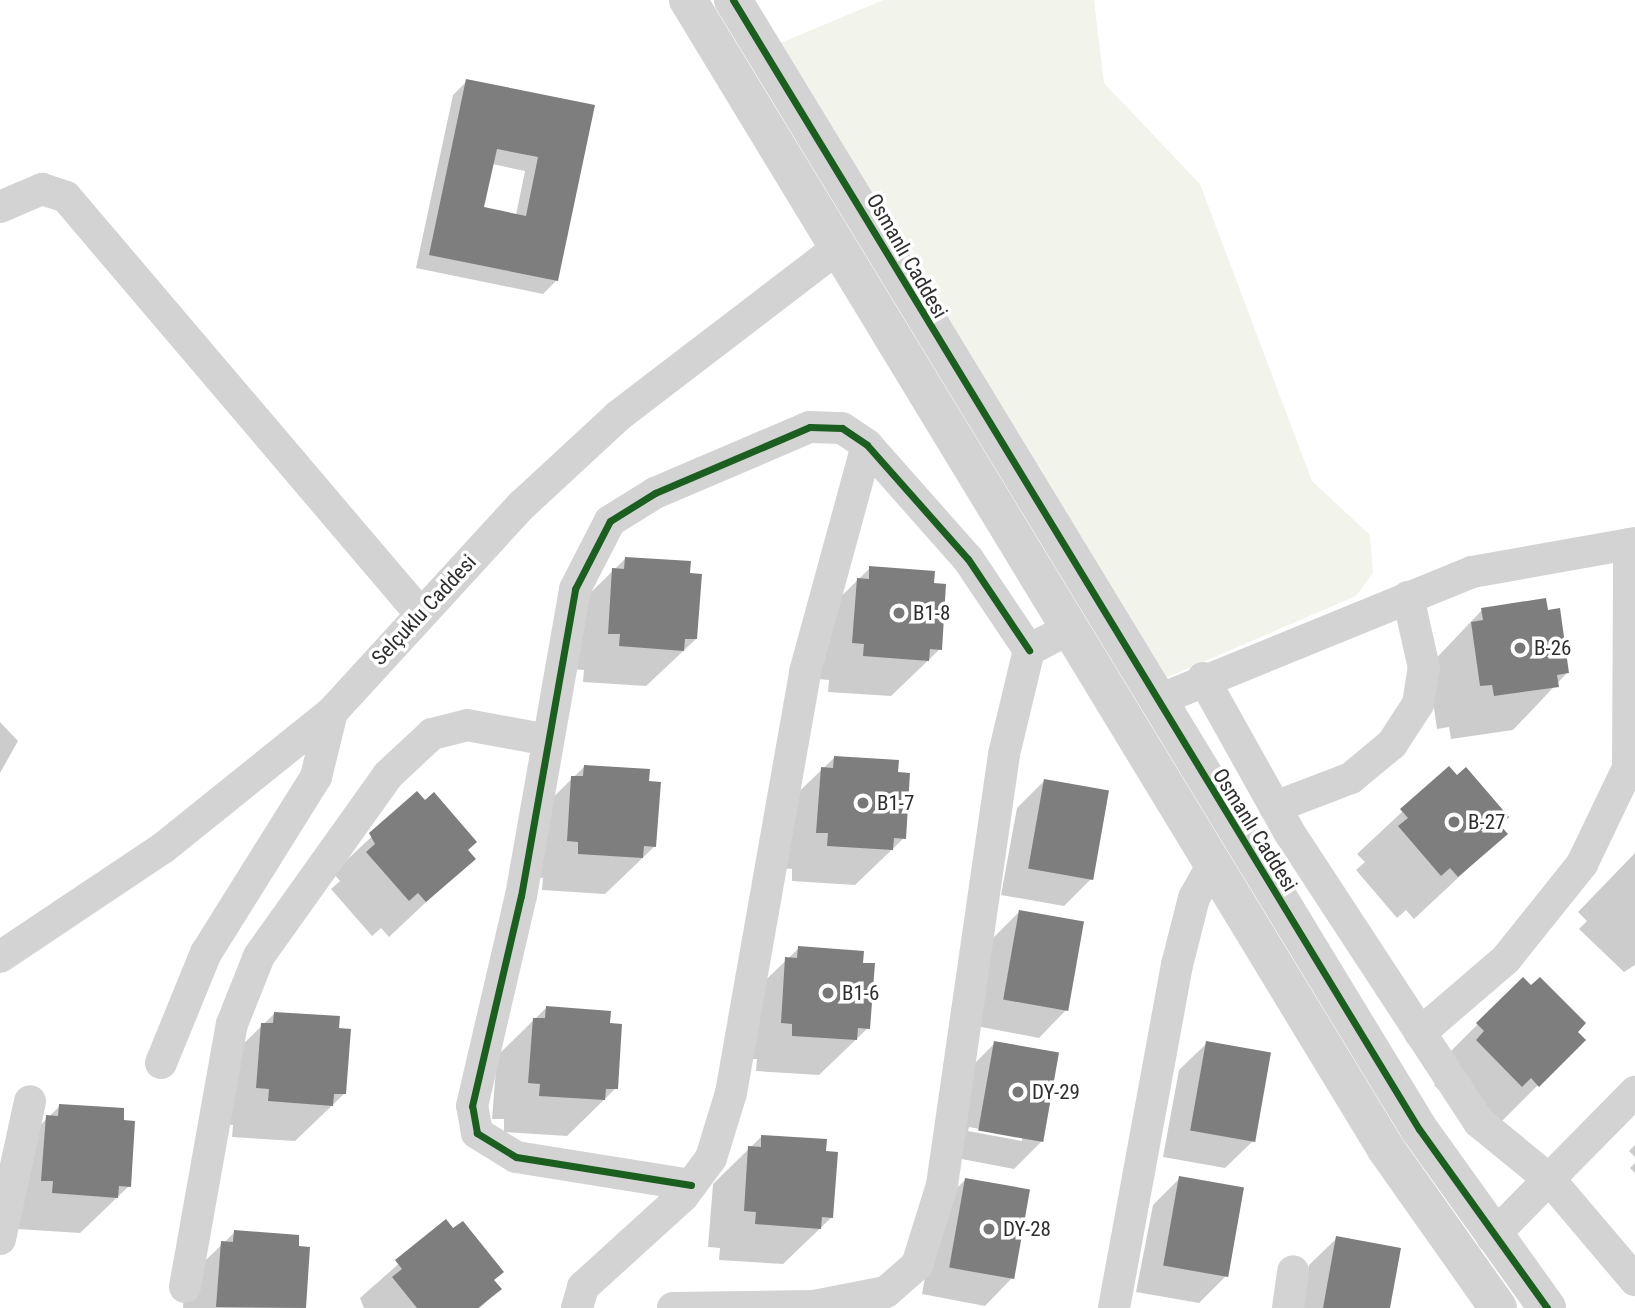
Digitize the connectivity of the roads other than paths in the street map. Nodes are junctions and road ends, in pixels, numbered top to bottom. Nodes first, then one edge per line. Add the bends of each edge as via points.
1 (688, 0) edge
2 (733, 0) edge
3 (0, 207) edge
4 (869, 225) junction
5 (838, 248) junction
6 (867, 445) junction
7 (1632, 544) edge
8 (1408, 597) junction
9 (1099, 609) junction
10 (419, 612) junction
11 (1066, 630) junction
12 (1030, 650) junction
13 (1203, 678) junction
14 (1156, 701) junction
15 (332, 712) junction
16 (548, 740) junction
17 (1275, 807) junction
18 (1212, 866) junction
19 (0, 957) edge
20 (1420, 1033) junction
21 (161, 1063) dead end
22 (1635, 1093) edge
23 (30, 1101) dead end
24 (1551, 1181) junction
25 (691, 1185) junction
26 (1492, 1237) junction
27 (0, 1239) edge
28 (1293, 1272) dead end
29 (1635, 1280) edge
30 (185, 1287) dead end
31 (577, 1308) edge
32 (673, 1308) edge
33 (1114, 1308) edge
34 (1288, 1308) edge
35 (1498, 1308) edge
36 (1547, 1308) edge

1 - 5 street
2 - 4 street, Osmanlı Caddesi
3 - 10 street via 42,189 66,197
4 - 5 street
4 - 9 street, Osmanlı Caddesi
5 - 10 street, Selçuklu Caddesi via 618,416
5 - 11 street
6 - 12 street via 968,559
6 - 16 street via 842,428 810,427 655,493 610,520 575,589
6 - 25 street via 805,672 731,1093 711,1158
7 - 8 street via 1472,572
7 - 20 street via 1629,768 1583,864 1506,959
8 - 13 street
8 - 17 street via 1423,668 1418,704 1392,744 1351,778
9 - 11 street
9 - 14 street, Osmanlı Caddesi
10 - 15 street, Selçuklu Caddesi
11 - 12 street
11 - 18 street
12 - 32 street via 1004,754 942,1185 917,1265 886,1292 814,1306
13 - 14 street
13 - 17 street
14 - 26 street, Osmanlı Caddesi
15 - 19 street, Selçuklu Caddesi via 163,848
15 - 21 street via 316,777 206,953
16 - 25 street via 521,896 472,1106 477,1133 516,1157
16 - 30 street via 467,725 432,734 388,775 259,956 232,1024
17 - 20 street
18 - 33 street via 1194,898 1177,965
18 - 35 street via 1386,1149
20 - 24 street via 1479,1122
22 - 24 street
23 - 27 street
24 - 26 street
24 - 29 street
25 - 31 street via 583,1287
26 - 36 street, Osmanlı Caddesi
28 - 34 street

